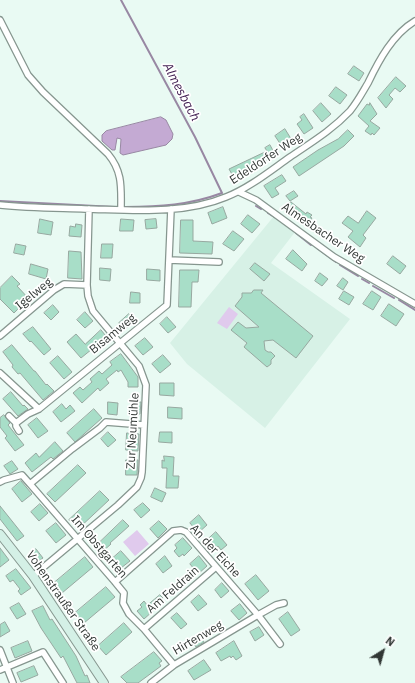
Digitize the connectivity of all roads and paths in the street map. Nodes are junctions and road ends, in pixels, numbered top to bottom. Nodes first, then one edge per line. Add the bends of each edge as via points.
1 (0, 20) edge
2 (415, 21) edge
3 (239, 192) junction
4 (0, 205) edge
5 (89, 209) junction
6 (171, 209) junction
7 (121, 210) junction
8 (169, 260) junction
9 (219, 262) dead end
10 (87, 285) junction
11 (415, 304) edge
12 (0, 336) edge
13 (120, 344) junction
14 (0, 373) edge
15 (39, 409) junction
16 (9, 416) dead end
17 (16, 424) junction
18 (144, 425) junction
19 (18, 431) dead end
20 (0, 482) edge
21 (30, 484) junction
22 (0, 534) edge
23 (77, 539) junction
24 (216, 567) junction
25 (33, 576) junction
26 (115, 582) junction
27 (284, 603) dead end
28 (258, 615) junction
29 (144, 629) junction
30 (280, 644) dead end
31 (0, 650) edge
32 (174, 665) junction
33 (7, 666) junction
34 (0, 670) edge
35 (13, 683) edge
36 (64, 683) edge
37 (104, 683) edge
38 (151, 683) edge

1 - 7 street via 28,75 116,163
2 - 3 street, Edeldorfer Weg via 405,27 385,52 363,94 332,129
3 - 6 street, Edeldorfer Weg via 210,202
3 - 11 street, Almesbacher Weg via 256,200 334,257
4 - 5 street, Edeldorfer Weg
5 - 7 street, Edeldorfer Weg
5 - 10 street, Zur Neumühle
6 - 7 street, Edeldorfer Weg
6 - 8 street, Bisamweg
8 - 9 street
8 - 13 street, Bisamweg via 167,304
10 - 12 street, Igelweg via 64,284
10 - 13 street, Zur Neumühle via 93,310
13 - 15 street, Bisamweg
13 - 18 street, Zur Neumühle via 139,366 146,385
14 - 15 street
15 - 17 street, Bisamweg
16 - 17 street
17 - 19 street
18 - 21 street via 106,422
18 - 23 street, Zur Neumühle via 142,472 137,486
20 - 21 street, Im Obstgarten via 22,475
21 - 23 street, Im Obstgarten
22 - 25 main road, Vohenstraußer Straße
23 - 25 street, Zur Neumühle
23 - 26 street, Im Obstgarten
24 - 26 street, An der Eiche via 186,532 178,530 173,531
24 - 28 street, An der Eiche
24 - 29 street, Am Feldrain
25 - 37 main road, Vohenstraußer Straße
26 - 29 street, Im Obstgarten via 124,593 123,603 129,614
27 - 28 street, Hirtenweg
28 - 30 street
28 - 32 street, Hirtenweg
29 - 32 street, Im Obstgarten
31 - 33 street
32 - 38 street, Hirtenweg
33 - 34 street
33 - 35 street
33 - 36 street via 43,652

